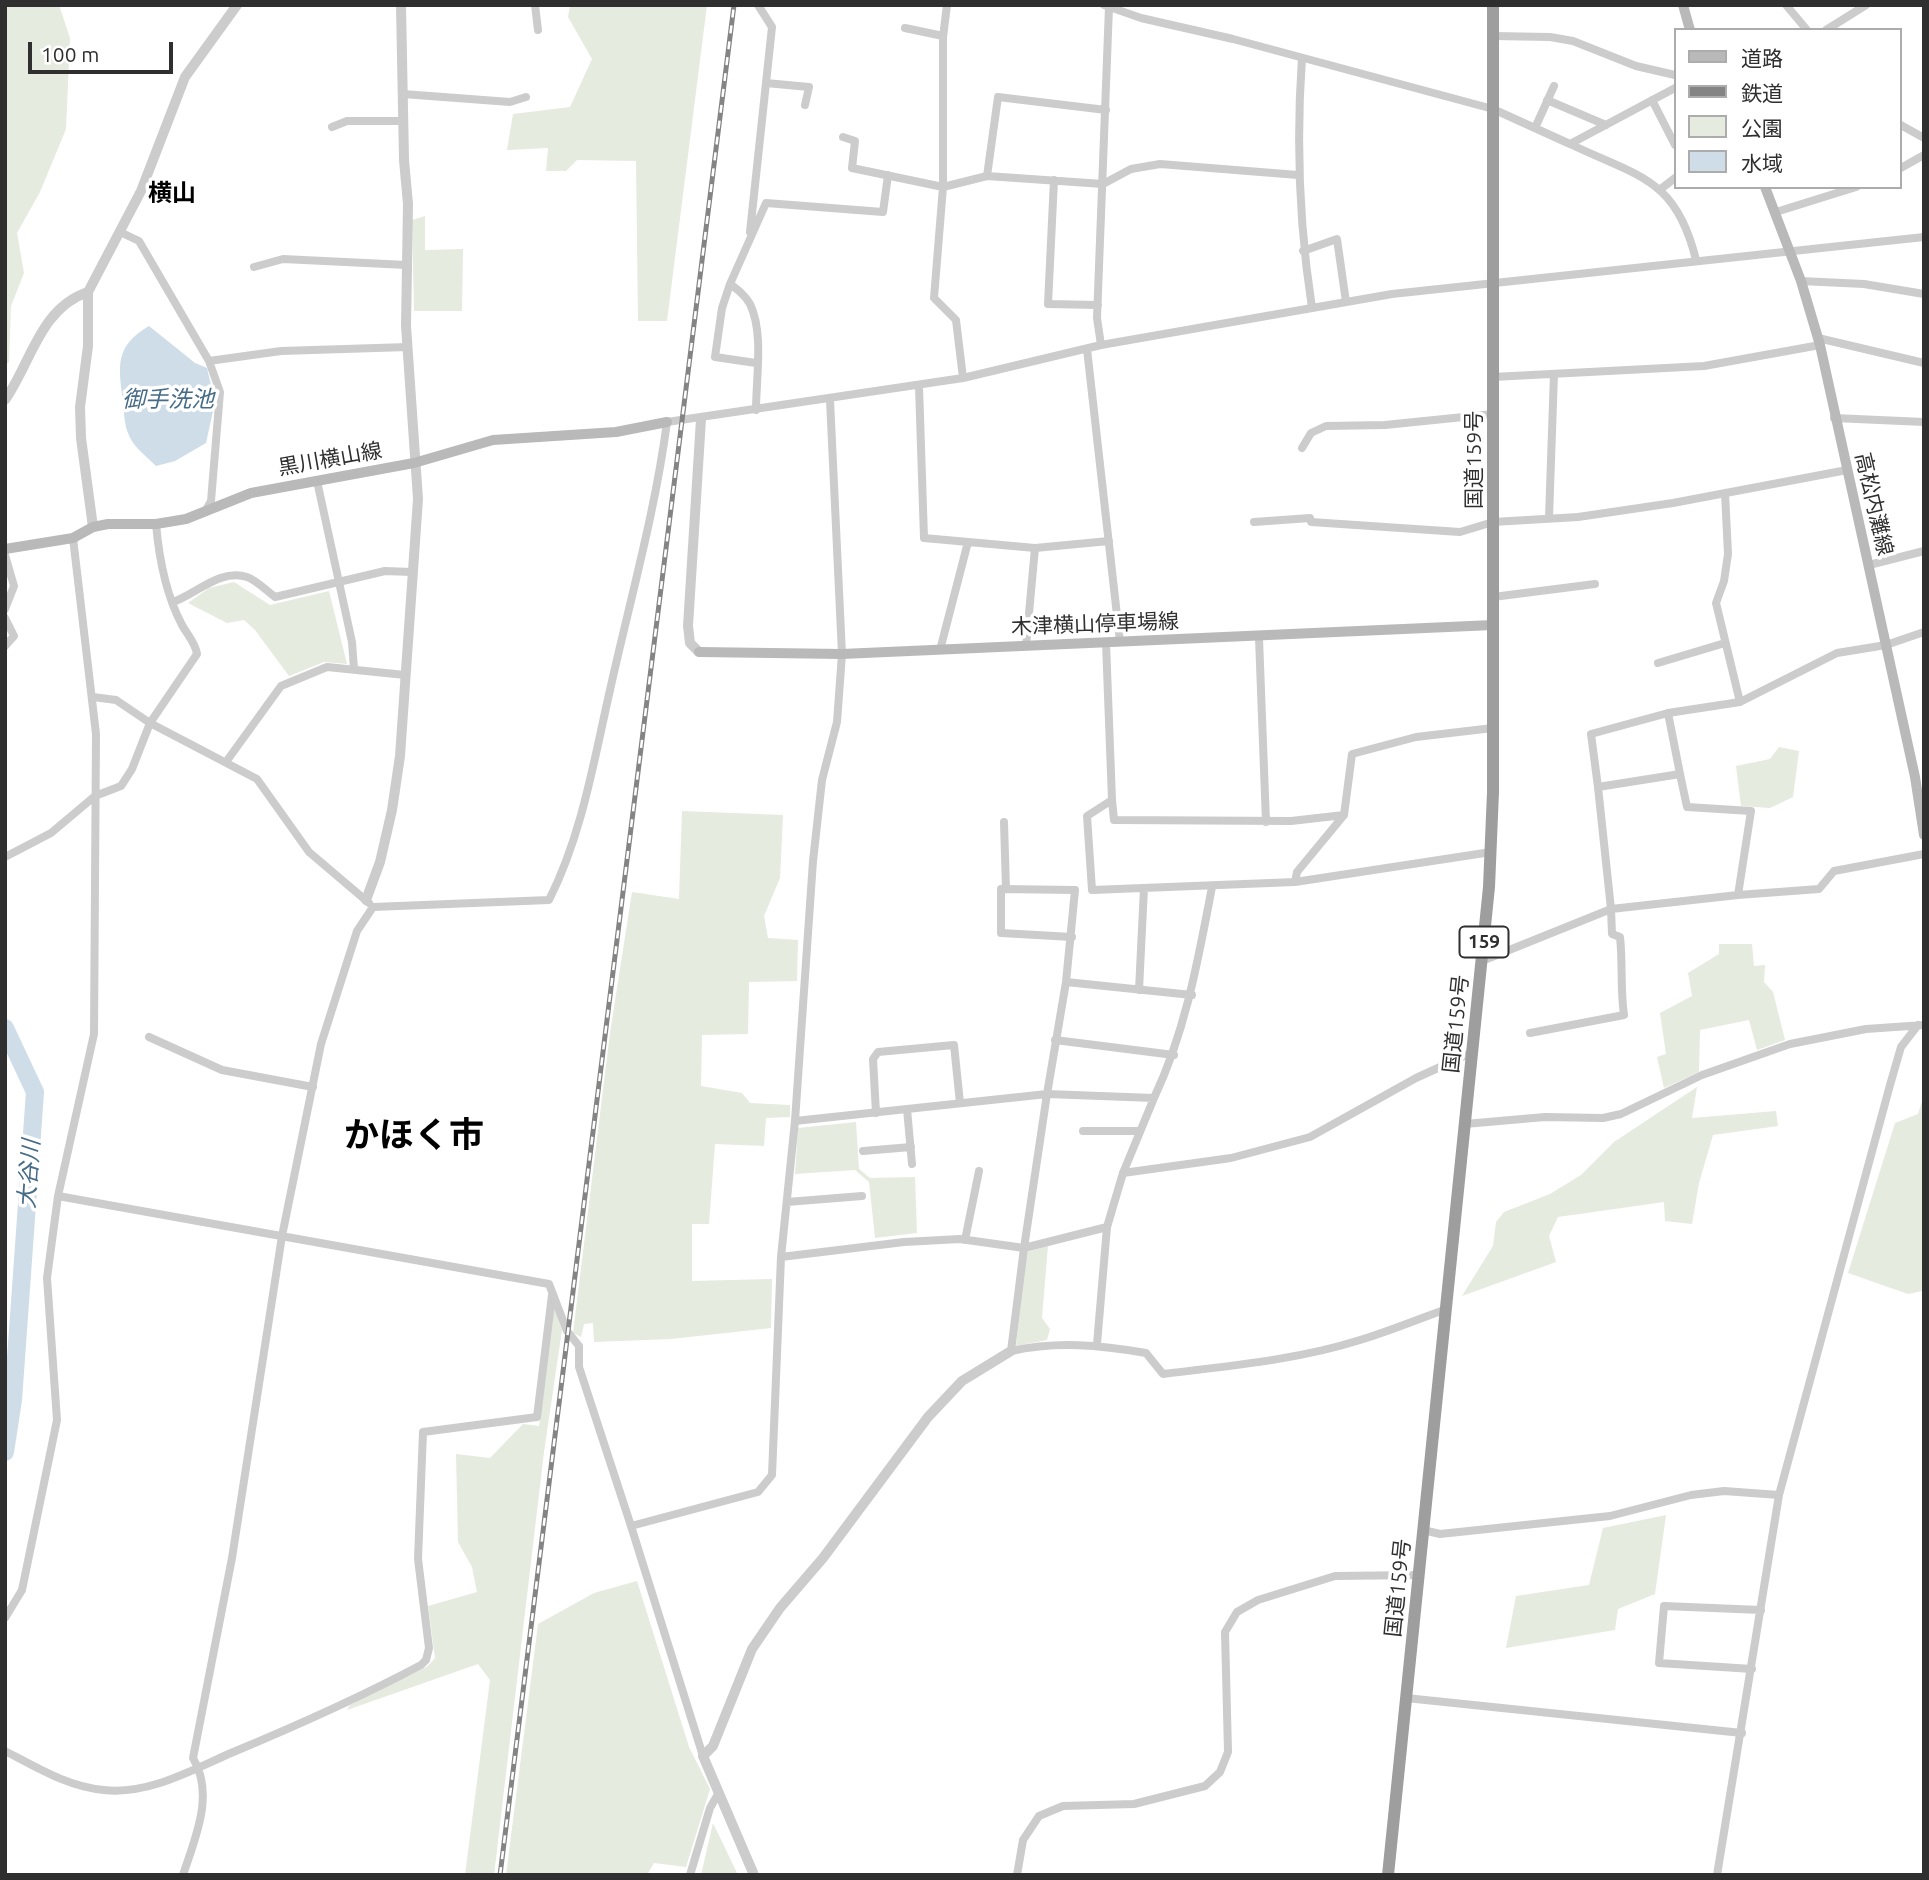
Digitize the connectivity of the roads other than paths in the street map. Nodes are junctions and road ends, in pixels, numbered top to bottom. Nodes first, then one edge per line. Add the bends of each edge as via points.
1 (237, 5) edge
2 (401, 5) edge
3 (535, 5) edge
4 (758, 5) edge
5 (947, 5) edge
6 (1493, 5) edge
7 (1683, 5) edge
8 (1786, 5) edge
9 (1866, 5) edge
10 (1106, 6) edge
11 (905, 28) dead end
12 (1689, 28) edge
13 (1805, 28) edge
14 (1829, 28) edge
15 (538, 30) dead end
16 (946, 31) junction
17 (1493, 36) junction
18 (1303, 58) junction
19 (1673, 75) edge
20 (766, 83) junction
21 (1554, 86) dead end
22 (1674, 89) edge
23 (403, 94) junction
24 (526, 97) dead end
25 (1548, 100) junction
26 (1652, 100) junction
27 (805, 105) dead end
28 (1493, 109) junction
29 (1106, 110) junction
30 (403, 121) junction
31 (1606, 125) junction
32 (1901, 125) edge
33 (332, 127) dead end
34 (1535, 128) junction
35 (843, 137) dead end
36 (1924, 138) edge
37 (1674, 143) edge
38 (1570, 144) junction
39 (1924, 155) edge
40 (1901, 168) edge
41 (888, 175) junction
42 (1298, 175) junction
43 (987, 176) junction
44 (1674, 179) edge
45 (1054, 180) junction
46 (1103, 184) junction
47 (943, 187) junction
48 (1662, 188) junction
49 (1766, 189) edge
50 (1850, 189) edge
51 (1776, 212) junction
52 (120, 232) junction
53 (1924, 237) edge
54 (749, 238) junction
55 (1788, 250) junction
56 (1303, 251) junction
57 (1696, 260) junction
58 (407, 265) junction
59 (254, 267) dead end
60 (1492, 281) junction
61 (1801, 281) junction
62 (730, 284) junction
63 (88, 292) junction
64 (1924, 294) edge
65 (1346, 302) junction
66 (1098, 305) junction
67 (1312, 308) junction
68 (1819, 341) junction
69 (1101, 345) junction
70 (408, 346) junction
71 (1087, 349) junction
72 (209, 362) junction
73 (756, 363) junction
74 (1924, 363) edge
75 (1554, 374) junction
76 (1493, 377) junction
77 (963, 379) junction
78 (919, 386) junction
79 (5, 400) edge
80 (830, 400) junction
81 (756, 410) junction
82 (1493, 414) junction
83 (1834, 418) junction
84 (701, 419) junction
85 (667, 422) junction
86 (1924, 422) edge
87 (1302, 447) dead end
88 (414, 463) junction
89 (1847, 470) junction
90 (317, 481) junction
91 (1725, 493) junction
92 (205, 512) junction
93 (1549, 518) junction
94 (1254, 522) dead end
95 (1493, 522) junction
96 (156, 524) junction
97 (93, 527) junction
98 (73, 538) junction
99 (1109, 541) junction
100 (968, 542) junction
101 (1035, 548) junction
102 (5, 549) edge
103 (1924, 551) edge
104 (5, 555) edge
105 (1869, 565) junction
106 (412, 572) junction
107 (338, 583) junction
108 (1595, 584) dead end
109 (1493, 597) junction
110 (173, 602) junction
111 (5, 609) edge
112 (5, 618) edge
113 (1493, 625) junction
114 (1924, 632) edge
115 (1259, 638) junction
116 (1120, 642) junction
117 (1106, 643) junction
118 (1725, 643) junction
119 (1886, 645) junction
120 (5, 646) edge
121 (1026, 646) junction
122 (940, 650) junction
123 (699, 652) joint
124 (842, 654) junction
125 (1658, 663) dead end
126 (354, 668) junction
127 (405, 675) junction
128 (93, 697) junction
129 (1740, 702) junction
130 (1668, 713) junction
131 (150, 723) junction
132 (1493, 728) junction
133 (226, 762) junction
134 (1680, 774) junction
135 (1920, 777) edge
136 (1598, 787) junction
137 (95, 796) junction
138 (1112, 800) junction
139 (1344, 815) junction
140 (1922, 816) edge
141 (1004, 822) dead end
142 (1266, 822) junction
143 (1924, 835) edge
144 (1491, 852) junction
145 (1924, 854) edge
146 (5, 857) edge
147 (1295, 882) junction
148 (1212, 887) junction
149 (1144, 888) junction
150 (1006, 889) junction
151 (1075, 890) junction
152 (1092, 890) junction
153 (1738, 895) junction
154 (370, 904) junction
155 (1611, 909) junction
156 (1072, 937) junction
157 (1482, 961) junction
158 (1066, 982) junction
159 (1139, 990) junction
160 (1192, 995) junction
161 (1921, 1025) edge
162 (1530, 1033) dead end
163 (149, 1037) dead end
164 (1055, 1040) junction
165 (1473, 1052) junction
166 (1174, 1055) junction
167 (313, 1087) junction
168 (1047, 1094) junction
169 (1154, 1098) junction
170 (960, 1104) junction
171 (907, 1109) junction
172 (876, 1112) junction
173 (795, 1121) junction
174 (1465, 1124) junction
175 (1140, 1131) junction
176 (1083, 1132) dead end
177 (911, 1147) junction
178 (863, 1151) dead end
179 (912, 1164) dead end
180 (979, 1171) dead end
181 (1123, 1172) junction
182 (58, 1196) junction
183 (862, 1196) dead end
184 (787, 1202) junction
185 (1107, 1227) junction
186 (282, 1236) junction
187 (965, 1240) junction
188 (1024, 1248) junction
189 (781, 1257) junction
190 (553, 1293) junction
191 (1447, 1309) junction
192 (1097, 1345) junction
193 (1011, 1351) junction
194 (1779, 1495) junction
195 (631, 1526) junction
196 (1423, 1530) junction
197 (1418, 1575) junction
198 (1761, 1610) junction
199 (5, 1618) edge
200 (1752, 1669) junction
201 (1406, 1698) junction
202 (1742, 1733) junction
203 (5, 1751) edge
204 (702, 1756) junction
205 (198, 1767) junction
206 (718, 1794) junction
207 (183, 1875) edge
208 (690, 1875) edge
209 (754, 1875) edge
210 (1017, 1875) edge
211 (1388, 1875) edge
212 (1717, 1875) edge

1 - 52 street via 185,77 141,191
2 - 23 street
3 - 15 street
4 - 20 street via 772,27
5 - 16 street
6 - 17 highway, 国道159号 / 159
7 - 12 main road
8 - 13 street
9 - 14 street
10 - 18 street
10 - 29 street
11 - 16 street
16 - 47 street
17 - 19 street via 1573,41
17 - 28 highway, 国道159号 / 159
18 - 28 street
18 - 42 street
20 - 27 street via 809,87
20 - 54 street
21 - 25 street
22 - 26 street
23 - 24 street via 510,102
23 - 30 street
25 - 31 street
25 - 34 street
26 - 31 street
26 - 37 street
28 - 34 street
28 - 60 highway, 国道159号 / 159
29 - 43 street via 999,97
29 - 46 street
30 - 33 street via 347,121
30 - 58 street
31 - 38 street
32 - 36 street
34 - 38 street
35 - 41 street via 855,141 852,168
38 - 48 street
39 - 40 street
41 - 47 street
41 - 54 street via 883,212 766,203
42 - 46 street via 1160,163 1132,169
42 - 56 street
43 - 45 street
43 - 47 street
44 - 48 street
45 - 46 street
45 - 66 street via 1048,304
46 - 66 street
47 - 77 street via 934,298 956,320
48 - 57 street via 1682,217
49 - 51 main road, 高松内灘線
50 - 51 street
51 - 55 main road, 高松内灘線
52 - 63 street
52 - 72 street via 139,241
53 - 55 street
54 - 62 street
55 - 57 street
55 - 61 main road, 高松内灘線
56 - 65 street via 1337,239
56 - 67 street
57 - 60 street
58 - 59 street via 283,258
58 - 70 street
60 - 65 street
60 - 76 highway, 国道159号 / 159
61 - 64 street via 1864,284
61 - 68 main road, 高松内灘線
62 - 73 street via 751,306
62 - 73 street via 715,358
63 - 79 street via 61,307 30,349
63 - 97 street via 80,438
65 - 67 street
66 - 69 street
67 - 69 street
68 - 74 street
68 - 75 street via 1704,366
68 - 83 main road, 高松内灘線
69 - 71 street
70 - 72 street via 281,351
70 - 88 street
71 - 77 street
71 - 99 street
72 - 92 street via 220,392 220,407 211,501
73 - 81 street
75 - 76 street
75 - 93 street
76 - 82 highway, 国道159号 / 159
77 - 78 street
78 - 80 street
78 - 100 street via 924,538
80 - 81 street
80 - 124 street
81 - 84 street
82 - 87 street via 1326,426 1311,433
82 - 95 highway, 国道159号 / 159
83 - 86 street
83 - 89 main road, 高松内灘線
84 - 85 street
84 - 123 street via 688,626 690,643
85 - 88 main road, 黒川横山線 via 616,432 504,438
85 - 154 street via 648,534 593,769 565,869 549,900
88 - 90 main road, 黒川横山線
88 - 106 street via 418,499
89 - 91 street
89 - 105 main road, 高松内灘線
90 - 92 main road, 黒川横山線 via 251,493
90 - 107 street
91 - 93 street
91 - 118 street via 1728,554 1716,603
92 - 96 main road, 黒川横山線
93 - 95 street
94 - 95 street via 1310,519 1460,533
95 - 109 highway, 国道159号 / 159
96 - 97 main road, 黒川横山線
96 - 110 street via 159,557
97 - 98 main road, 黒川横山線
98 - 102 main road, 黒川横山線
98 - 128 street
99 - 101 street
99 - 116 street
100 - 101 street
100 - 122 street
101 - 121 street
103 - 105 street
104 - 111 street via 14,586
105 - 119 main road, 高松内灘線
106 - 107 street via 385,571
106 - 127 street
107 - 110 street via 275,597 239,576 211,580 191,596
107 - 126 street
108 - 109 street
109 - 113 highway, 国道159号 / 159
110 - 131 street via 197,654
112 - 120 street via 14,636
113 - 115 main road, 木津横山停車場線
113 - 132 highway, 国道159号 / 159
114 - 119 street
115 - 116 main road, 木津横山停車場線
115 - 142 street
116 - 117 main road, 木津横山停車場線
117 - 121 main road, 木津横山停車場線
117 - 138 street
118 - 125 street
118 - 129 street
119 - 129 street via 1837,653
119 - 135 main road, 高松内灘線
121 - 122 main road, 木津横山停車場線
122 - 124 main road, 木津横山停車場線
123 - 124 main road, 木津横山停車場線
124 - 173 street via 837,722 822,780 813,861
126 - 127 street
126 - 133 street via 327,667 281,687
127 - 154 street via 392,810
128 - 131 street via 116,700
128 - 137 street
129 - 130 street
130 - 134 street
130 - 136 street via 1591,734
131 - 133 street
131 - 137 street via 121,786
132 - 139 street via 1416,737 1352,754
132 - 144 highway, 国道159号 / 159
133 - 154 street via 257,779 309,852
134 - 136 street
134 - 153 street via 1687,807 1751,811
135 - 140 main road, 高松内灘線
136 - 155 street
137 - 146 street via 51,833
137 - 182 street via 94,1034
138 - 142 street via 1114,820
138 - 152 street via 1087,816
139 - 142 street
139 - 147 street via 1297,872
140 - 143 main road, 高松内灘線
141 - 150 street
144 - 147 street
144 - 157 highway, 国道159号 / 159
145 - 153 street via 1833,871 1819,888
147 - 148 street
148 - 149 street
148 - 160 street
149 - 152 street
149 - 159 street
150 - 151 street
150 - 156 street via 1001,889 1001,933
151 - 152 street
151 - 156 street
153 - 155 street
154 - 167 street via 321,1044
155 - 157 street
155 - 162 street via 1612,934 1620,937 1624,1015
156 - 158 street
157 - 165 highway, 国道159号 / 159
158 - 159 street
158 - 164 street
159 - 160 street
160 - 166 street
161 - 174 street via 1866,1029 1790,1044 1702,1075 1621,1114 1603,1118 1545,1117
161 - 194 street via 1901,1047
163 - 167 street via 222,1070
164 - 166 street
164 - 168 street
165 - 174 highway, 国道159号 / 159
165 - 181 street via 1310,1137 1231,1158
166 - 169 street
167 - 186 street
168 - 169 street
168 - 170 street
168 - 188 street
169 - 175 street
170 - 171 street
170 - 172 street via 954,1045 878,1052 873,1059
171 - 172 street
171 - 177 street
172 - 173 street
173 - 184 street
174 - 191 highway, 国道159号 / 159
175 - 176 street
175 - 181 street
177 - 178 street
177 - 179 street
180 - 187 street
181 - 185 street
182 - 186 street
182 - 199 street via 47,1278 57,1420 22,1590
183 - 184 street
184 - 189 street
185 - 188 street
185 - 192 street
186 - 190 street via 542,1282 549,1284
186 - 205 street via 232,1559 193,1758
187 - 188 street
187 - 189 street via 904,1242
188 - 193 street
189 - 195 street via 772,1475 758,1492
190 - 195 street via 567,1331 579,1346 579,1367
190 - 205 street via 537,1417 423,1432 418,1559 429,1648 426,1660 337,1709
191 - 192 street via 1321,1350 1163,1374 1146,1353
191 - 196 highway, 国道159号 / 159
192 - 193 street via 1039,1345
193 - 204 street via 962,1381 928,1417 780,1608 752,1648 713,1746
194 - 196 street via 1724,1490 1611,1516 1440,1534
194 - 198 street
195 - 204 street
196 - 197 highway, 国道159号 / 159
197 - 201 highway, 国道159号 / 159
197 - 210 street via 1335,1576 1258,1600 1237,1612 1225,1632 1228,1752 1220,1772 1205,1786 1134,1804 1063,1806 1039,1816 1023,1840
198 - 200 street
198 - 200 street via 1664,1606 1659,1663
200 - 202 street
201 - 202 street
201 - 211 highway, 国道159号 / 159
202 - 212 street
203 - 205 street via 66,1782 103,1790 135,1790
204 - 206 street
205 - 207 street via 203,1777 202,1813
206 - 208 street
206 - 209 street

